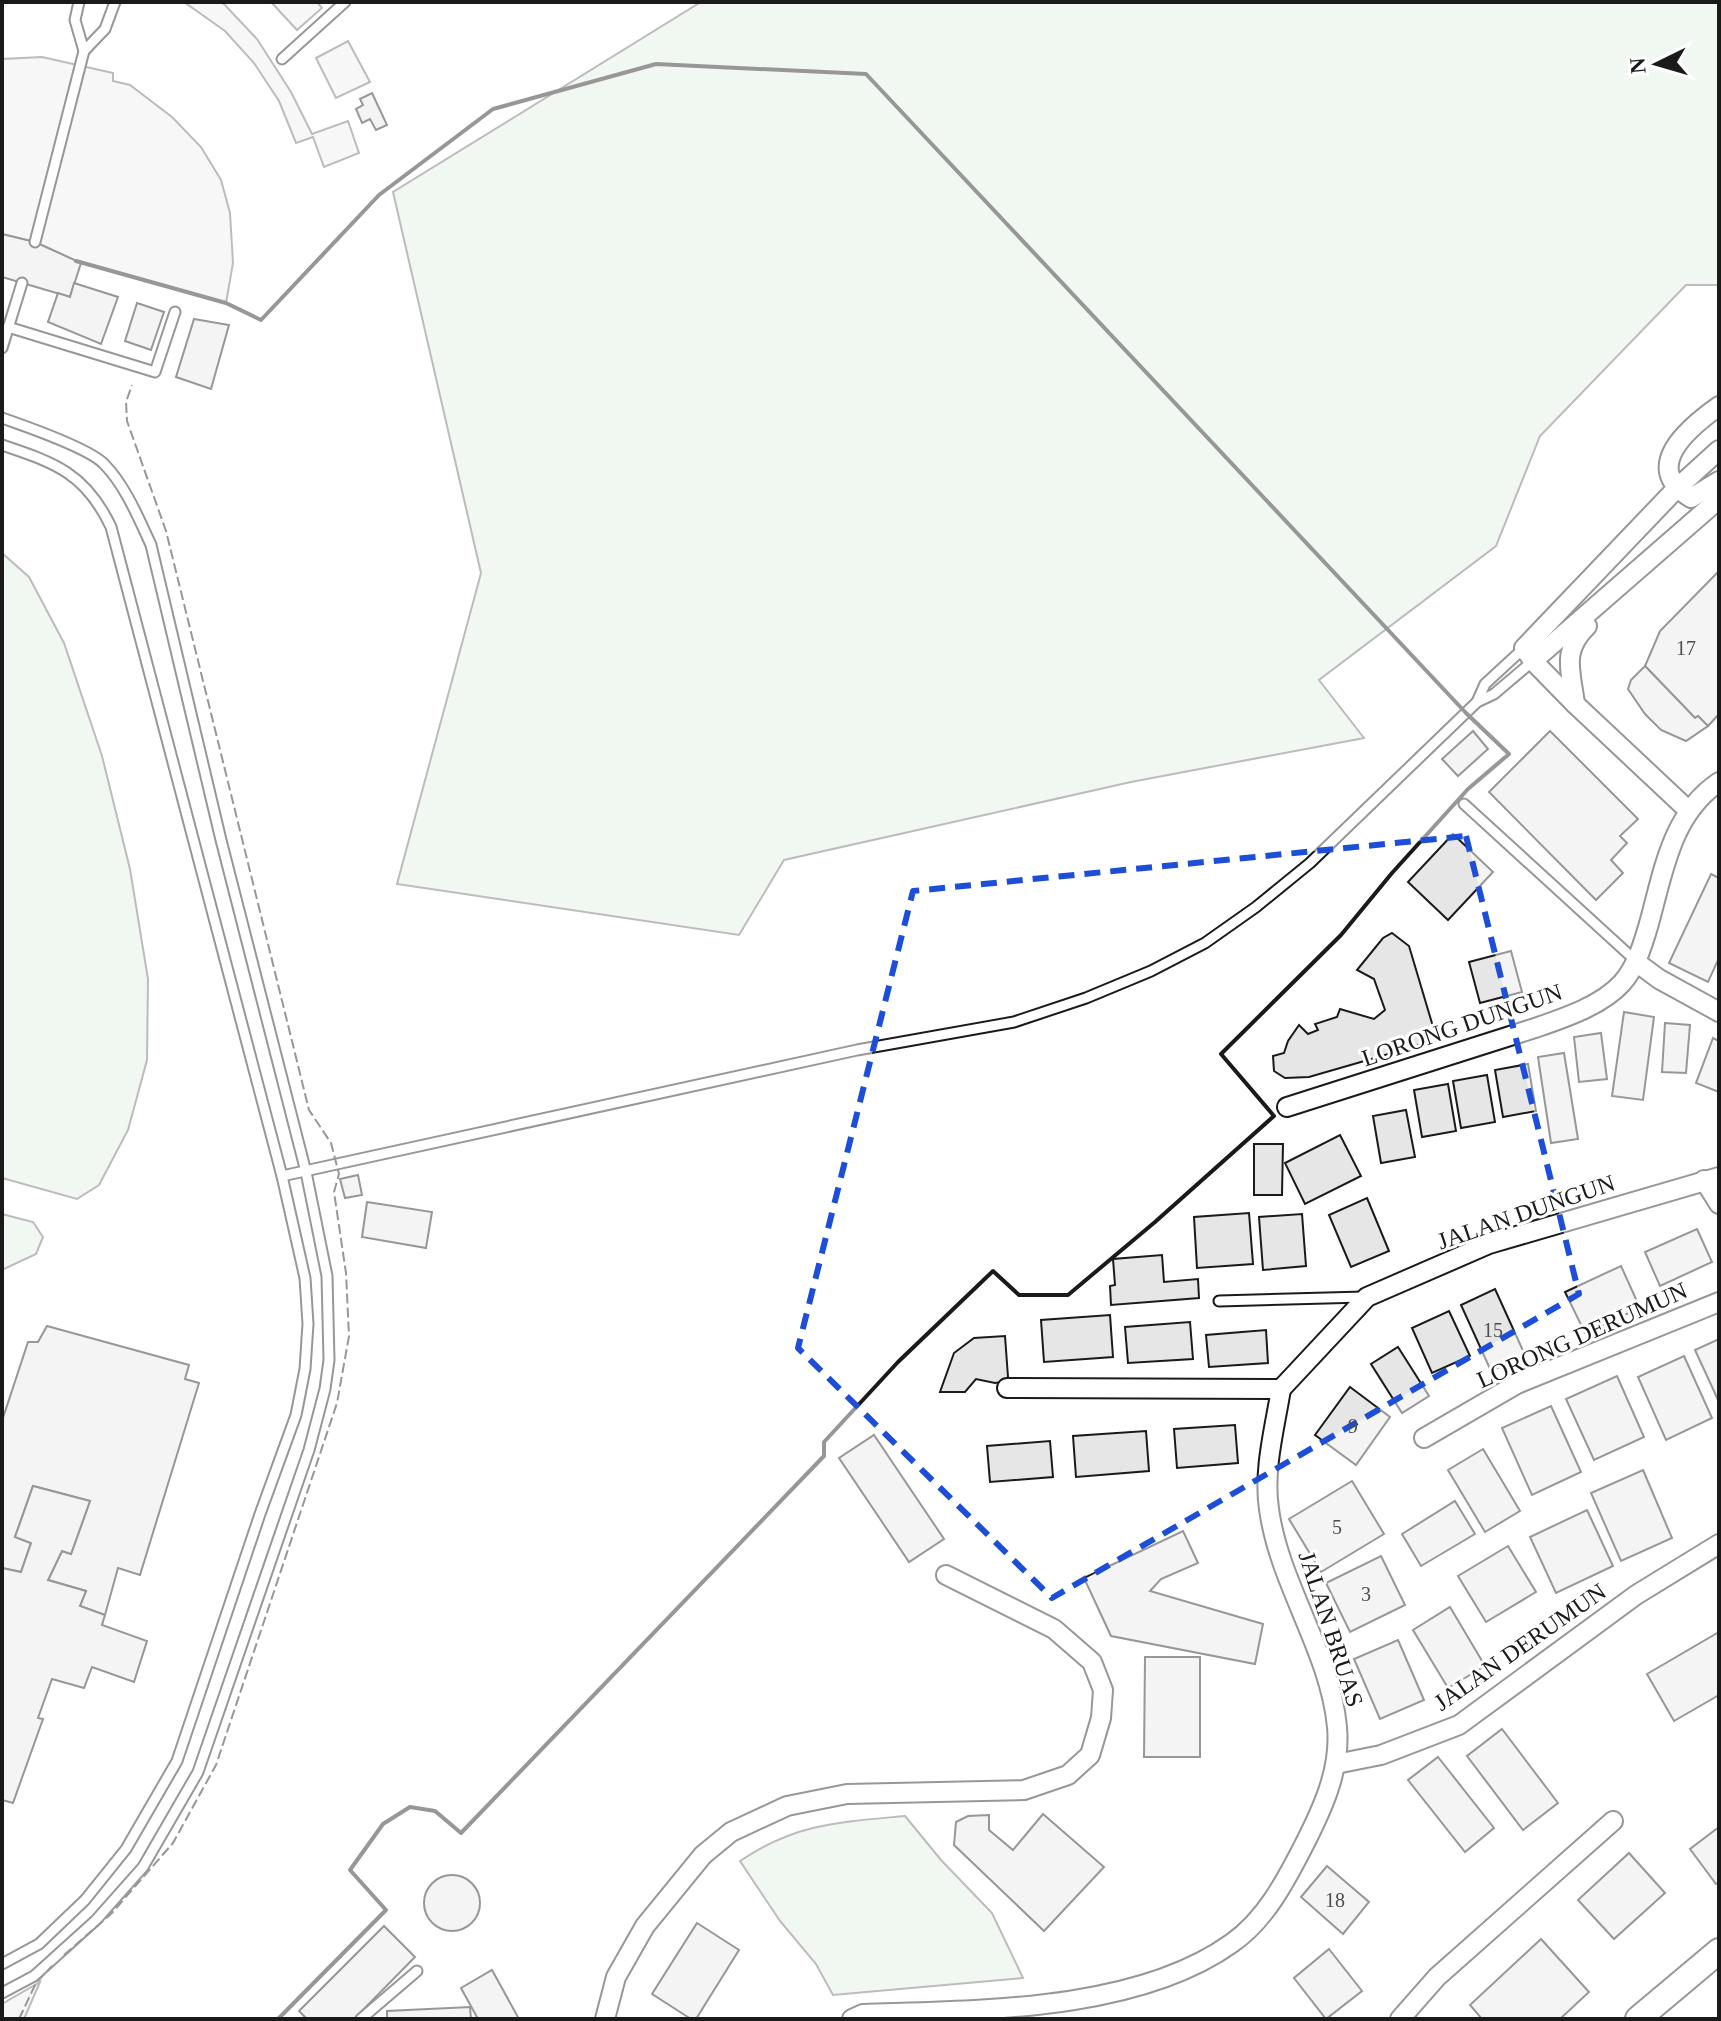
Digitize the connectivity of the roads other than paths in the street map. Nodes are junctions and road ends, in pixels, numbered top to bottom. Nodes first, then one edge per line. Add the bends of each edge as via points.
1 (79, 2) edge
2 (115, 2) edge
3 (345, 2) edge
4 (84, 51) junction
5 (282, 59) dead end
6 (35, 242) dead end
7 (22, 283) dead end
8 (175, 312) dead end
9 (8, 327) junction
10 (2, 348) edge
11 (1719, 406) edge
12 (2, 418) edge
13 (2, 445) edge
14 (1719, 450) edge
15 (1719, 481) edge
16 (1676, 489) junction
17 (1719, 499) edge
18 (1636, 572) junction
19 (1528, 655) junction
20 (1477, 702) junction
21 (1575, 704) junction
22 (1719, 782) edge
23 (1464, 804) dead end
24 (1689, 811) junction
25 (1636, 962) junction
26 (1719, 1012) edge
27 (1287, 1107) dead end
28 (306, 1172) junction
29 (282, 1176) junction
30 (1712, 1178) edge
31 (1719, 1204) edge
32 (1367, 1297) junction
33 (1219, 1301) dead end
34 (1719, 1302) edge
35 (1007, 1388) dead end
36 (1281, 1389) junction
37 (1424, 1438) dead end
38 (1719, 1544) edge
39 (946, 1575) dead end
40 (1336, 1764) junction
41 (1613, 1821) dead end
42 (1719, 1951) edge
43 (2, 1964) edge
44 (417, 1971) dead end
45 (2, 1993) edge
46 (361, 2019) edge
47 (605, 2019) edge
48 (852, 2019) edge
49 (1400, 2019) edge
50 (1638, 2019) edge

1 - 4 lane via 75,20
2 - 4 lane via 105,29
3 - 5 lane
4 - 6 lane
7 - 9 lane
8 - 9 lane via 155,372
9 - 10 lane
11 - 16 street via 1686,431 1675,448 1668,473
12 - 28 lane via 103,462 151,545
13 - 29 lane via 72,474 98,500 111,527
14 - 16 street
15 - 16 street via 1691,498
16 - 19 street
17 - 18 street
18 - 19 street
18 - 21 street via 1627,589 1575,637 1569,653
19 - 20 lane via 1494,694
19 - 20 lane via 1485,684
19 - 21 street
20 - 28 lane via 1310,863 1256,907 1205,943 1086,998 1014,1022 857,1050
21 - 24 street
22 - 24 street, LORONG DUNGUN
23 - 25 lane
24 - 25 street, LORONG DUNGUN via 1674,837
25 - 26 street
25 - 27 street, LORONG DUNGUN via 1621,984 1570,1016
28 - 29 lane
28 - 45 lane via 327,1276 325,1389 285,1523 198,1772 143,1867 96,1920 34,1976
29 - 43 lane via 305,1278 305,1369 296,1415 177,1761 126,1849 85,1900 39,1944
30 - 31 street
30 - 32 street, JALAN DUNGUN via 1489,1244
32 - 33 lane
32 - 36 street, JALAN DUNGUN
34 - 37 street, LORONG DERUMUN via 1517,1384
35 - 36 street
36 - 40 street, JALAN BRUAS via 1269,1508 1331,1692
38 - 40 street, JALAN DERUMUN via 1636,1595 1459,1725 1381,1755
39 - 47 street via 1054,1629 1092,1662 1103,1690 1090,1755 1068,1775 1024,1790 847,1794 787,1806 731,1832 703,1855 645,1926 616,1977
40 - 48 street, JALAN BRUAS via 1320,1816 1263,1914 1234,1942 1203,1961 1165,1977 1052,2003 863,2014
41 - 49 street via 1437,1977
42 - 50 street
44 - 46 lane

